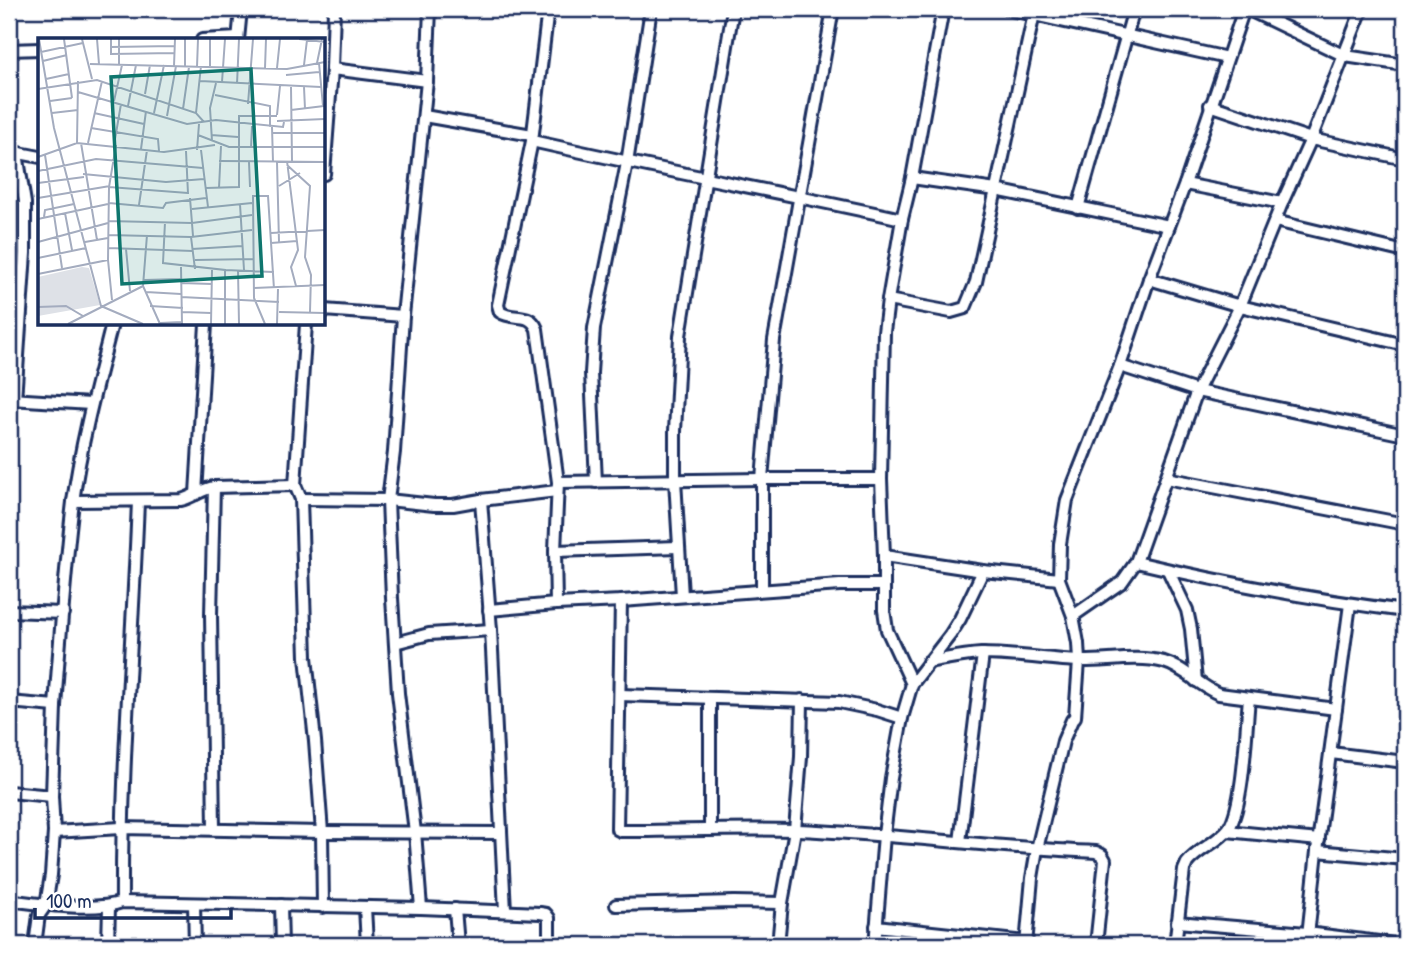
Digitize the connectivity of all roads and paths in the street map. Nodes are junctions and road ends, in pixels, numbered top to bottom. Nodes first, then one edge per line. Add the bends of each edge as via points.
1 (240, 9) edge
2 (334, 9) edge
3 (429, 9) edge
4 (548, 9) edge
5 (651, 9) edge
6 (733, 9) edge
7 (832, 9) edge
8 (943, 9) edge
9 (1007, 9) edge
10 (1134, 9) edge
11 (1245, 9) edge
12 (1363, 9) edge
13 (1035, 12) edge
14 (1127, 35) junction
15 (238, 38) edge
16 (38, 49) edge
17 (9, 50) edge
18 (1345, 56) junction
19 (1227, 58) junction
20 (1405, 65) edge
21 (332, 69) junction
22 (427, 81) junction
23 (1210, 105) junction
24 (424, 116) junction
25 (532, 138) junction
26 (1311, 139) junction
27 (326, 148) edge
28 (13, 152) edge
29 (38, 157) edge
30 (1405, 159) edge
31 (627, 163) junction
32 (705, 177) junction
33 (912, 178) junction
34 (1185, 184) junction
35 (996, 190) junction
36 (800, 197) junction
37 (1282, 203) junction
38 (1077, 208) junction
39 (902, 219) junction
40 (1275, 221) junction
41 (1169, 226) junction
42 (1405, 252) edge
43 (1149, 279) junction
44 (888, 300) junction
45 (1240, 306) junction
46 (326, 310) edge
47 (403, 316) junction
48 (111, 326) edge
49 (206, 326) edge
50 (306, 326) edge
51 (1405, 345) edge
52 (1120, 366) junction
53 (1197, 391) junction
54 (12, 399) edge
55 (91, 404) junction
56 (1405, 435) edge
57 (762, 478) junction
58 (1166, 478) junction
59 (881, 479) junction
60 (675, 481) junction
61 (596, 482) junction
62 (295, 485) junction
63 (214, 487) junction
64 (558, 487) junction
65 (196, 494) junction
66 (302, 499) junction
67 (388, 500) junction
68 (481, 500) junction
69 (73, 501) junction
70 (138, 501) junction
71 (1405, 524) edge
72 (678, 547) junction
73 (555, 551) junction
74 (884, 556) junction
75 (1136, 562) junction
76 (1168, 570) junction
77 (983, 571) junction
78 (1059, 579) junction
79 (883, 585) junction
80 (762, 590) junction
81 (682, 596) junction
82 (621, 601) junction
83 (556, 604) junction
84 (1350, 604) junction
85 (489, 610) junction
86 (9, 611) edge
87 (1405, 611) edge
88 (63, 613) junction
89 (1073, 616) junction
90 (491, 631) junction
91 (395, 643) junction
92 (983, 654) junction
93 (1079, 661) junction
94 (928, 662) junction
95 (1196, 681) junction
96 (912, 684) junction
97 (620, 695) junction
98 (710, 698) junction
99 (1249, 698) junction
100 (802, 700) junction
101 (9, 702) edge
102 (55, 706) junction
103 (1336, 709) junction
104 (902, 718) junction
105 (1331, 754) junction
106 (1405, 762) edge
107 (9, 792) edge
108 (52, 796) junction
109 (121, 828) junction
110 (214, 829) junction
111 (710, 830) junction
112 (795, 830) junction
113 (1227, 831) junction
114 (54, 832) junction
115 (322, 832) junction
116 (415, 832) junction
117 (502, 833) junction
118 (884, 835) junction
119 (960, 842) junction
120 (1318, 846) junction
121 (1037, 849) junction
122 (1405, 859) edge
123 (9, 900) edge
124 (122, 902) junction
125 (782, 903) junction
126 (194, 904) junction
127 (46, 905) junction
128 (281, 905) junction
129 (616, 905) dead end
130 (323, 906) junction
131 (109, 907) junction
132 (365, 907) junction
133 (421, 908) junction
134 (455, 909) junction
135 (505, 911) junction
136 (1177, 922) junction
137 (876, 926) junction
138 (1307, 939) edge
139 (1026, 944) edge
140 (35, 945) edge
141 (108, 945) edge
142 (195, 945) edge
143 (282, 945) edge
144 (367, 945) edge
145 (458, 945) edge
146 (549, 945) edge
147 (778, 945) edge
148 (875, 945) edge
149 (1096, 945) edge
150 (1175, 945) edge
151 (1403, 945) edge

1 - 15 street
2 - 21 street
3 - 22 street
4 - 25 street
5 - 31 street
6 - 32 street
7 - 36 street
8 - 33 street
9 - 13 street
10 - 14 street
11 - 18 street
11 - 19 street
12 - 18 street
13 - 14 street
13 - 35 street
14 - 19 street
14 - 38 street
16 - 17 street
18 - 20 street
18 - 26 street
19 - 23 street
21 - 22 street
21 - 27 street
22 - 24 street
23 - 26 street
23 - 34 street
24 - 25 street
24 - 47 street
25 - 31 street
25 - 64 street via 498,305 506,316 528,318 537,329
26 - 30 street
26 - 37 street
28 - 29 street
28 - 54 street via 25,203 25,253
31 - 32 street
31 - 61 street via 594,328 591,373
32 - 36 street
32 - 60 street via 680,336
33 - 35 street
33 - 39 street
34 - 37 street
34 - 41 street
35 - 38 street
35 - 44 street via 976,282 965,308 951,312
36 - 39 street
36 - 57 street via 774,340
37 - 40 street
38 - 41 street
39 - 44 street
40 - 42 street
40 - 45 street
41 - 43 street
43 - 45 street
43 - 52 street
44 - 59 street
45 - 51 street
45 - 53 street
46 - 47 street
47 - 67 street
48 - 55 street
49 - 65 street
50 - 62 street
52 - 53 street
52 - 78 street via 1067,499
53 - 56 street
53 - 58 street
54 - 55 street
55 - 69 street
57 - 59 street
57 - 60 street
57 - 80 street
58 - 71 street
58 - 75 street
59 - 74 street
60 - 61 street
60 - 72 street
61 - 64 street
62 - 63 street
62 - 66 street
63 - 65 street
63 - 110 street
64 - 68 street
64 - 73 street
65 - 70 street via 181,500
66 - 67 street
66 - 115 street via 306,657
67 - 68 street via 453,505
67 - 91 street
68 - 85 street
69 - 70 street
69 - 88 street
70 - 109 street
72 - 73 street
72 - 81 street
73 - 83 street
74 - 77 street
74 - 79 street
75 - 76 street
75 - 89 street via 1122,582
76 - 84 street
76 - 95 street via 1187,610
77 - 78 street
77 - 94 street via 956,627
78 - 89 street
79 - 80 street
79 - 96 street via 887,630
80 - 81 street
81 - 82 street
82 - 83 street
82 - 97 street
83 - 85 street
84 - 87 street
84 - 103 street
85 - 90 street
86 - 88 street
88 - 102 street
89 - 93 street
90 - 91 street via 429,634
90 - 117 street
91 - 116 street
92 - 93 street
92 - 94 street
92 - 119 street
93 - 95 street via 1162,662
93 - 121 street via 1075,717 1061,748
94 - 96 street
95 - 99 street via 1219,694
96 - 104 street
97 - 98 street
97 - 111 street via 617,829
98 - 100 street
98 - 111 street
99 - 103 street
99 - 113 street via 1241,784
100 - 104 street via 858,705
100 - 112 street
101 - 102 street
102 - 108 street
103 - 105 street
104 - 118 street
105 - 106 street
105 - 120 street
107 - 108 street
108 - 114 street
109 - 110 street
109 - 114 street
109 - 124 street
110 - 115 street
111 - 112 street
112 - 118 street
112 - 125 street
113 - 120 street
113 - 136 street via 1187,863
114 - 127 street
115 - 116 street
115 - 130 street
116 - 117 street
116 - 133 street
117 - 135 street
118 - 119 street
118 - 137 street
119 - 121 street
120 - 122 street
120 - 138 street
121 - 139 street
121 - 149 street via 1102,855
123 - 127 street
124 - 126 street
124 - 131 street
125 - 129 street
125 - 147 street
126 - 128 street
126 - 142 street
127 - 131 street
127 - 140 street via 39,915
128 - 130 street
128 - 143 street
130 - 132 street
131 - 141 street
132 - 133 street
132 - 144 street
133 - 134 street
134 - 135 street
134 - 145 street
135 - 146 street via 546,914
136 - 138 street
136 - 150 street
137 - 139 street
137 - 148 street
138 - 151 street

